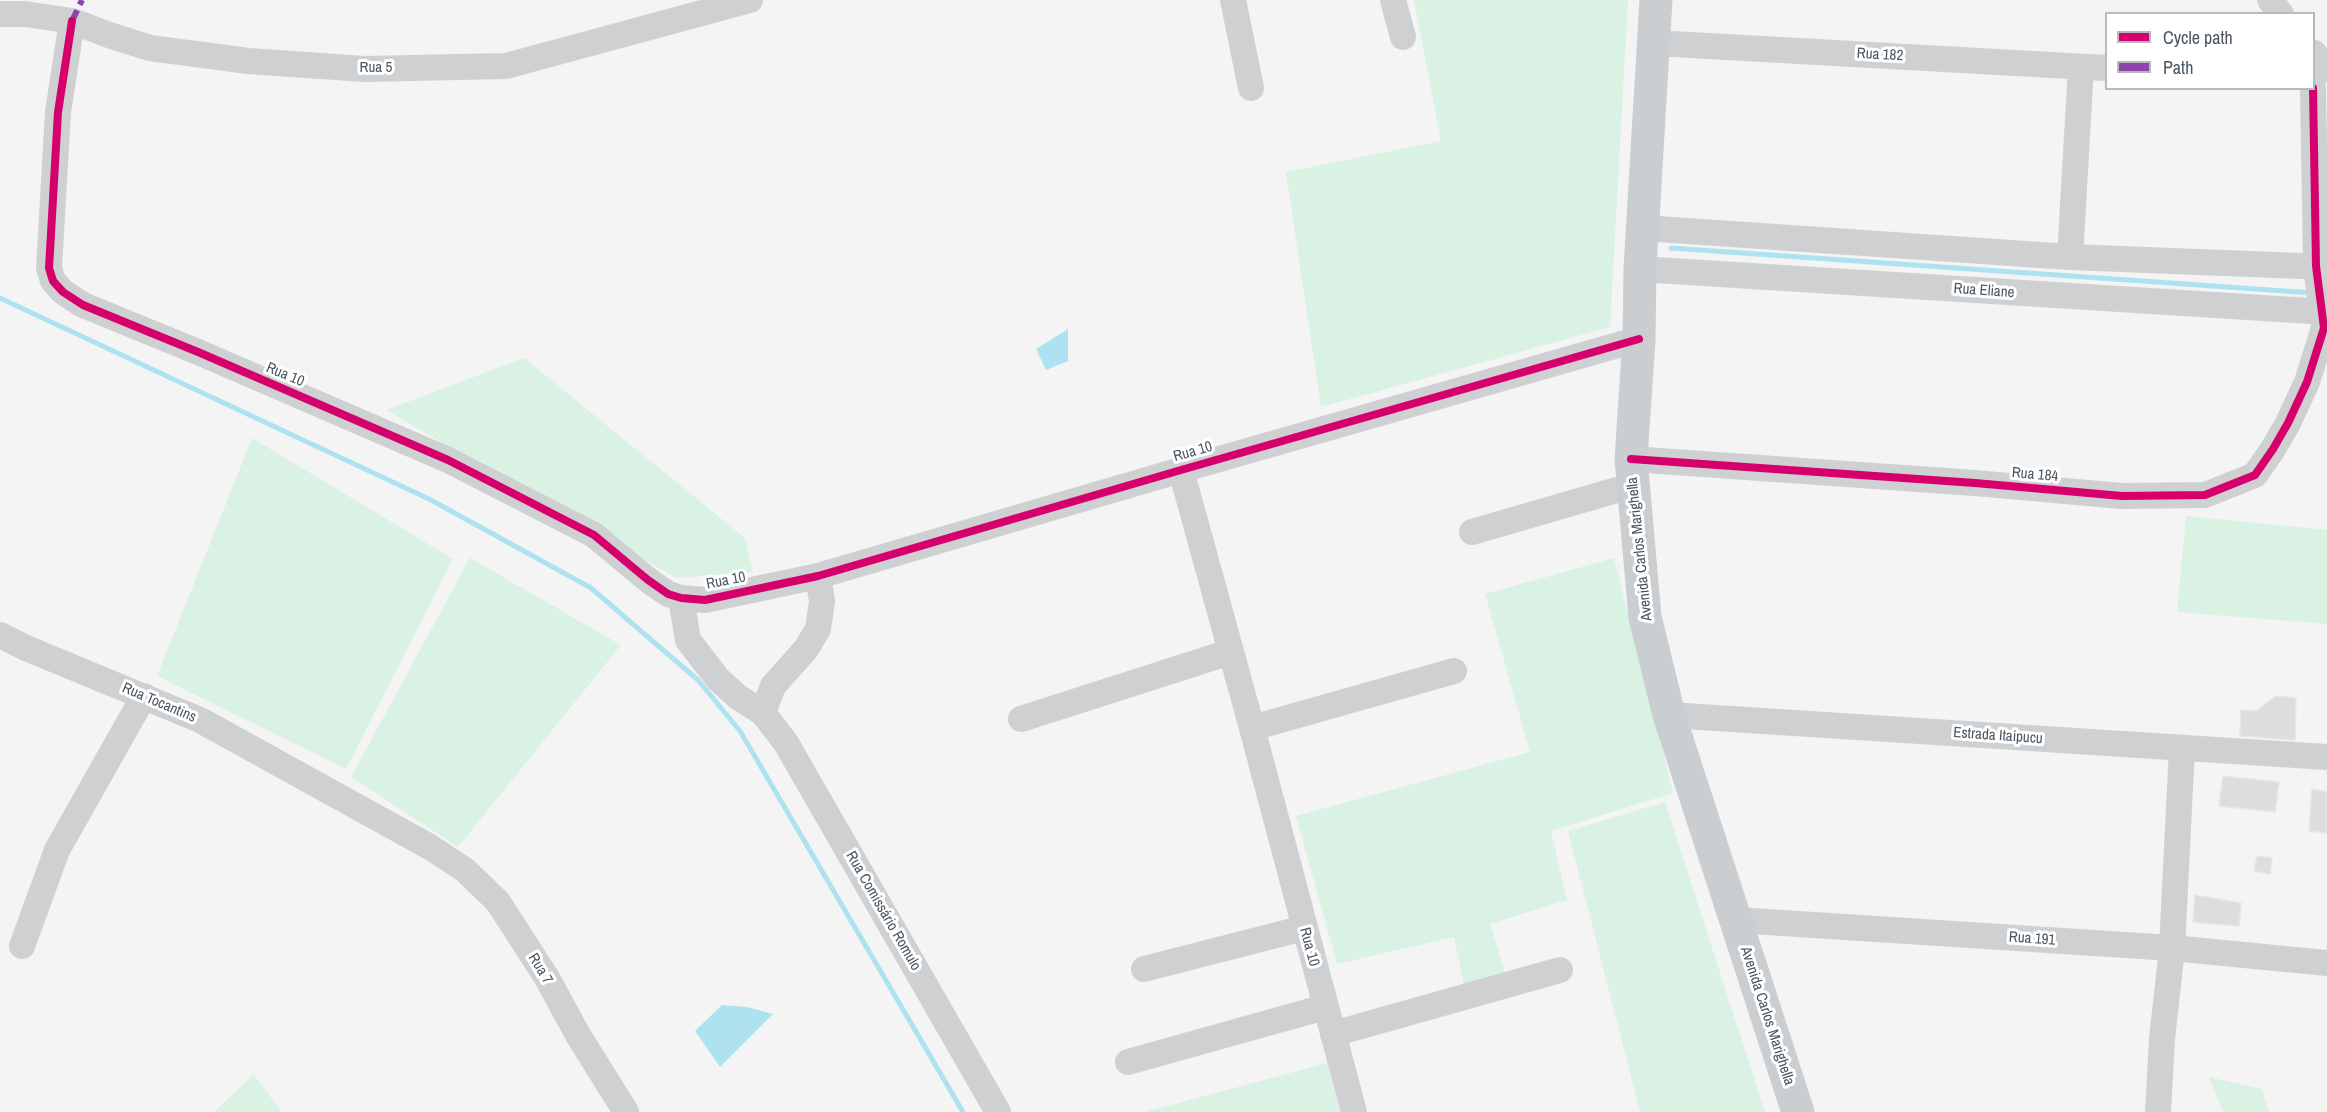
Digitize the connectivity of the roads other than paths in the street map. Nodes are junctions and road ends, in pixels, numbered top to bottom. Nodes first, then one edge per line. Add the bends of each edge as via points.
1 (750, 0) edge
2 (1233, 0) edge
3 (1393, 0) edge
4 (1656, 0) edge
5 (2270, 0) edge
6 (2279, 12) edge
7 (0, 14) edge
8 (72, 21) junction
9 (1403, 37) dead end
10 (1654, 43) junction
11 (2315, 56) edge
12 (2081, 67) junction
13 (2105, 68) edge
14 (2327, 72) edge
15 (2315, 86) edge
16 (1251, 88) dead end
17 (2313, 90) edge
18 (1643, 228) junction
19 (2070, 257) junction
20 (2322, 266) edge
21 (1640, 269) junction
22 (2325, 312) edge
23 (1639, 339) junction
24 (1180, 470) junction
25 (1632, 472) junction
26 (1472, 532) dead end
27 (818, 576) junction
28 (681, 598) junction
29 (0, 635) edge
30 (1230, 652) junction
31 (1454, 671) dead end
32 (144, 696) junction
33 (763, 713) junction
34 (1669, 715) junction
35 (1021, 719) dead end
36 (1252, 728) junction
37 (2182, 748) junction
38 (2327, 757) edge
39 (430, 847) joint
40 (1736, 920) junction
41 (1304, 928) junction
42 (22, 946) dead end
43 (2172, 948) junction
44 (2327, 963) edge
45 (1144, 969) dead end
46 (1560, 970) dead end
47 (1325, 1007) junction
48 (1333, 1034) junction
49 (1128, 1062) dead end
50 (626, 1112) edge
51 (998, 1112) edge
52 (1354, 1112) edge
53 (1798, 1112) edge
54 (2158, 1112) edge

1 - 8 street, Rua 5 via 507,66 365,69 248,61 150,48
2 - 16 street
3 - 9 street
4 - 10 main road, Avenida Carlos Marighella
5 - 6 street
7 - 8 street, Rua 5 via 33,14
8 - 28 street, Rua 10 via 58,112 49,268 53,281 63,292 83,305 448,460 594,535 668,594
10 - 12 street, Rua 182
10 - 18 main road, Avenida Carlos Marighella
11 - 14 street
12 - 13 street, Rua 182
12 - 19 street
14 - 15 street
17 - 20 street, Rua 184
18 - 19 street
18 - 21 main road, Avenida Carlos Marighella
19 - 20 street
20 - 22 street, Rua 184
21 - 22 street, Rua Eliane
21 - 23 main road, Avenida Carlos Marighella
22 - 25 street, Rua 184 via 2324,328 2307,382 2273,449 2255,475 2205,495 2122,496 1963,482
23 - 24 street, Rua 10
23 - 25 main road, Avenida Carlos Marighella
24 - 27 street, Rua 10
24 - 30 street, Rua 10
25 - 26 street
25 - 34 main road, Avenida Carlos Marighella via 1645,617
27 - 28 street, Rua 10 via 705,600
27 - 33 street via 822,601 819,629 773,686
28 - 33 street, Rua Comissário Romulo via 688,640 718,679
29 - 32 street, Rua Tocantins
30 - 35 street
30 - 36 street, Rua 10
31 - 36 street
32 - 39 street, Rua Tocantins via 200,720
32 - 42 street via 57,850
33 - 51 street, Rua Comissário Romulo via 786,743
34 - 37 street, Estrada Itaipucu
34 - 40 main road, Avenida Carlos Marighella
36 - 41 street, Rua 10
37 - 38 street, Estrada Itaipucu
37 - 43 street
39 - 50 street, Rua 7 via 465,870 498,902
40 - 43 street, Rua 191
40 - 53 main road, Avenida Carlos Marighella
41 - 45 street
41 - 47 street, Rua 10
43 - 44 street, Rua 191
43 - 54 street
46 - 48 street
47 - 48 street, Rua 10
47 - 49 street
48 - 52 street, Rua 10

